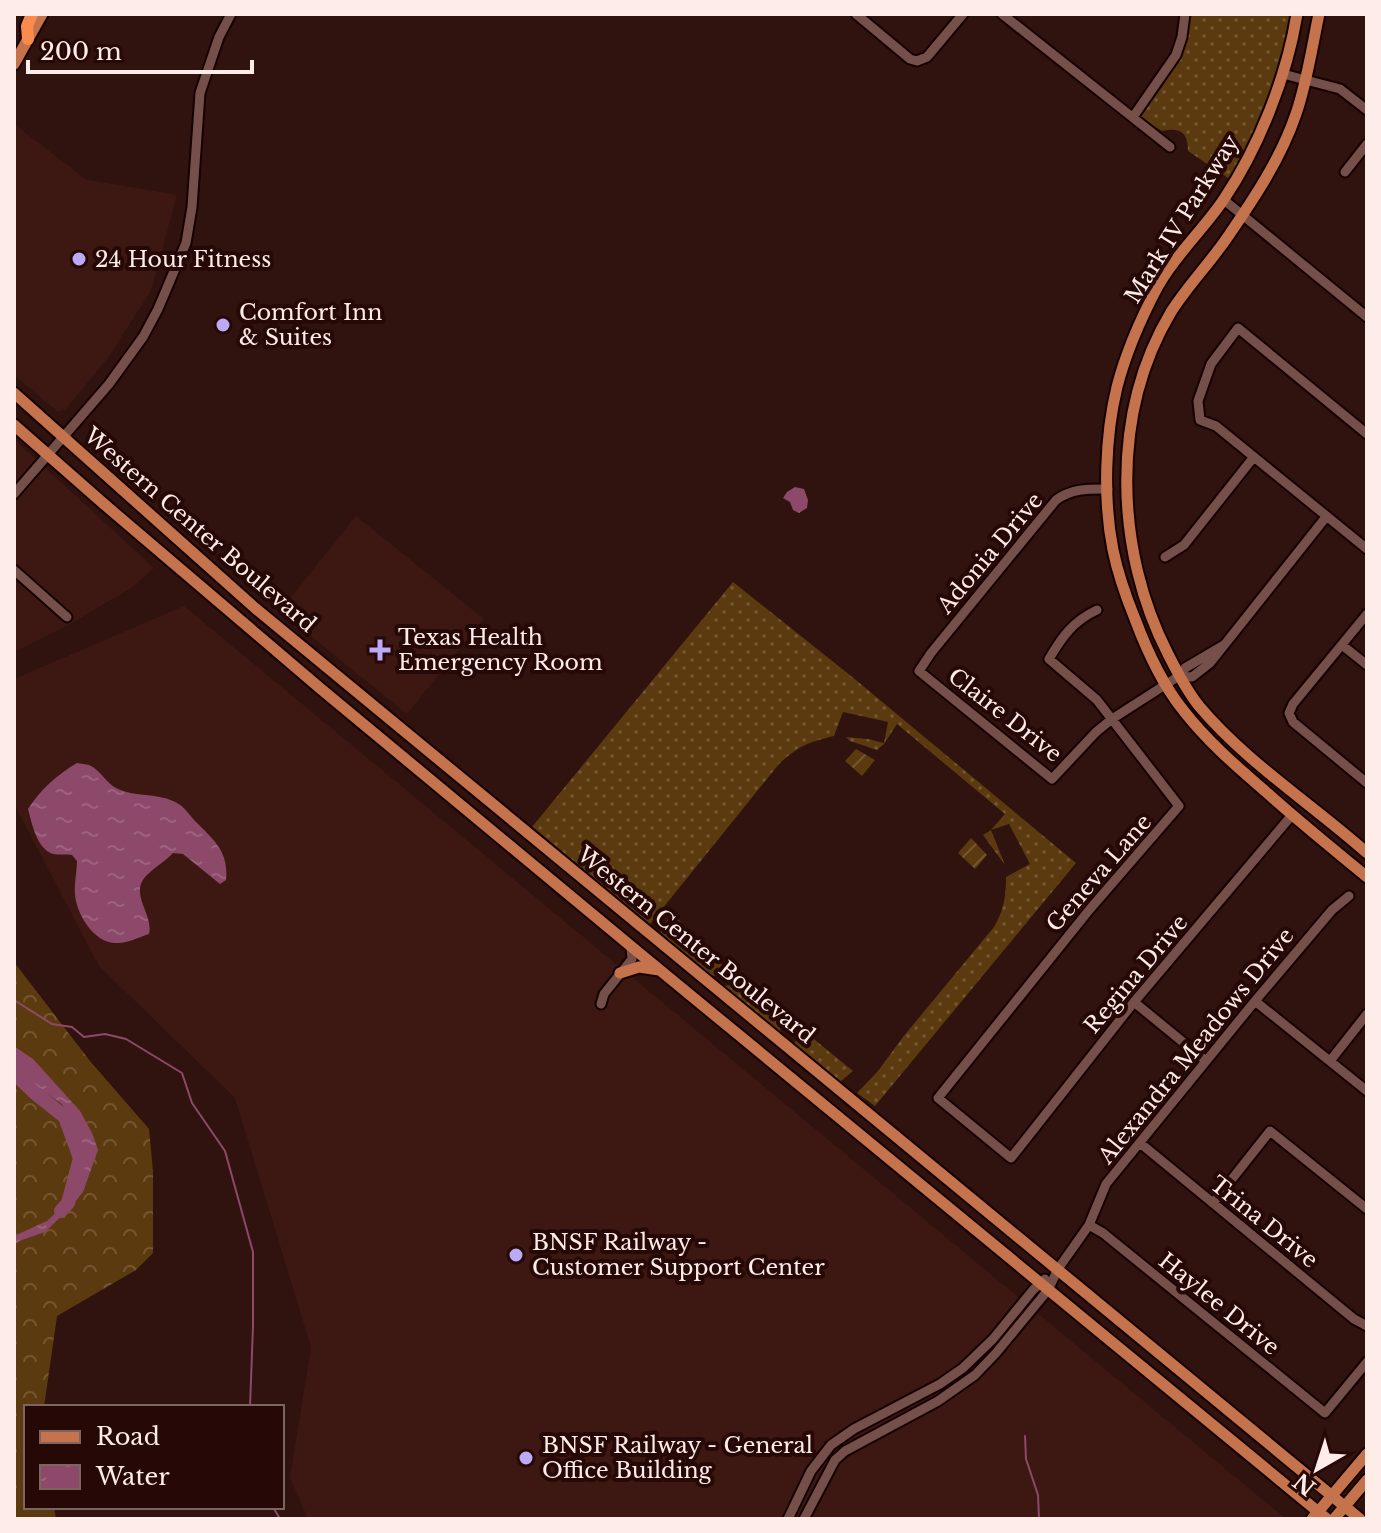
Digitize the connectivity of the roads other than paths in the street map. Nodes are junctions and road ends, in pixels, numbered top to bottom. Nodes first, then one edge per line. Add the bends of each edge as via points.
1 (32, 14) edge
2 (42, 14) edge
3 (231, 14) edge
4 (856, 14) edge
5 (963, 14) edge
6 (1002, 14) edge
7 (1185, 14) edge
8 (1297, 14) edge
9 (1319, 14) edge
10 (28, 39) junction
11 (14, 64) edge
12 (1283, 74) junction
13 (1306, 80) junction
14 (1367, 110) edge
15 (1133, 117) junction
16 (1367, 144) edge
17 (1170, 147) dead end
18 (1345, 172) dead end
19 (1224, 200) junction
20 (1243, 216) junction
21 (1367, 317) edge
22 (14, 393) edge
23 (14, 425) edge
24 (1367, 434) edge
25 (63, 437) junction
26 (48, 454) junction
27 (1253, 458) junction
28 (1108, 489) junction
29 (14, 494) edge
30 (1326, 517) junction
31 (1367, 549) edge
32 (194, 554) junction
33 (1165, 557) dead end
34 (14, 570) edge
35 (180, 570) junction
36 (1097, 610) dead end
37 (1367, 614) edge
38 (67, 617) dead end
39 (1342, 645) junction
40 (1367, 665) edge
41 (919, 671) joint
42 (335, 673) junction
43 (1179, 676) junction
44 (1165, 684) junction
45 (321, 689) junction
46 (1112, 719) junction
47 (1367, 783) edge
48 (1292, 815) junction
49 (519, 826) junction
50 (491, 829) junction
51 (1367, 853) edge
52 (1367, 877) edge
53 (1349, 896) dead end
54 (652, 936) junction
55 (631, 947) junction
56 (660, 971) junction
57 (620, 973) junction
58 (1255, 1001) junction
59 (1134, 1002) junction
60 (601, 1004) dead end
61 (1367, 1014) edge
62 (1206, 1061) junction
63 (1330, 1061) junction
64 (1367, 1091) edge
65 (846, 1094) junction
66 (831, 1110) junction
67 (1140, 1143) junction
68 (1011, 1158) joint
69 (1213, 1203) junction
70 (1367, 1209) edge
71 (1089, 1225) junction
72 (1058, 1269) junction
73 (1044, 1286) junction
74 (1367, 1326) edge
75 (1367, 1362) edge
76 (931, 1389) junction
77 (936, 1403) junction
78 (836, 1441) junction
79 (845, 1451) junction
80 (1367, 1454) edge
81 (1367, 1480) edge
82 (1333, 1496) junction
83 (1345, 1506) junction
84 (1319, 1517) edge
85 (788, 1519) edge
86 (804, 1519) edge
87 (1334, 1519) edge
88 (1360, 1519) edge

1 - 10 highway
2 - 10 main road
3 - 25 street via 200,93 186,243 143,337
4 - 5 street via 917,61 927,57
6 - 15 street
7 - 15 street via 1176,55
8 - 12 main road, Mark IV Parkway
9 - 13 main road, Mark IV Parkway
10 - 11 main road
12 - 13 street
12 - 19 main road, Mark IV Parkway via 1251,153
13 - 14 street via 1340,89
13 - 20 main road, Mark IV Parkway via 1268,177
15 - 17 street
16 - 18 street
19 - 20 street
19 - 28 main road, Mark IV Parkway via 1160,284 1132,341 1117,388
20 - 21 street
20 - 43 main road, Mark IV Parkway via 1171,313 1152,352 1133,416 1127,512 1133,556 1159,637
22 - 25 main road, Western Center Boulevard
23 - 26 main road, Western Center Boulevard
24 - 27 street via 1238,328 1211,364 1198,401 1200,420 1216,426
25 - 26 street
25 - 32 main road, Western Center Boulevard
26 - 29 street
26 - 35 main road, Western Center Boulevard
27 - 30 street
27 - 33 street via 1184,545
28 - 41 street, Adonia Drive via 1072,491 1056,500
28 - 44 main road, Mark IV Parkway via 1122,586
30 - 31 street
30 - 43 street, Claire Drive via 1224,645
32 - 35 main road
32 - 42 main road, Western Center Boulevard
34 - 38 street
35 - 45 main road, Western Center Boulevard
36 - 46 street, Geneva Lane via 1081,618 1049,659
37 - 39 street
39 - 40 street
39 - 47 street via 1289,713 1293,722
41 - 46 street, Claire Drive via 1052,779
42 - 45 main road
42 - 49 main road, Western Center Boulevard
43 - 44 street, Claire Drive
43 - 51 main road, Mark IV Parkway via 1224,733
44 - 46 street, Claire Drive
44 - 48 main road, Mark IV Parkway via 1218,750
45 - 50 main road, Western Center Boulevard
46 - 68 street, Geneva Lane via 1179,806 938,1098
48 - 52 main road, Mark IV Parkway
48 - 59 street, Regina Drive
49 - 50 main road
49 - 54 main road, Western Center Boulevard
50 - 55 main road, Western Center Boulevard
53 - 58 street, Alexandra Meadows Drive
54 - 55 main road
54 - 65 main road, Western Center Boulevard
55 - 56 main road, Western Center Boulevard
55 - 57 street via 632,959
56 - 57 main road via 639,967
56 - 66 main road, Western Center Boulevard
57 - 60 street
58 - 62 street, Alexandra Meadows Drive
58 - 63 street
59 - 62 street
59 - 68 street, Regina Drive
61 - 63 street
62 - 67 street, Alexandra Meadows Drive
63 - 64 street
65 - 66 main road
65 - 72 main road, Western Center Boulevard
66 - 73 main road, Western Center Boulevard
67 - 69 street, Trina Drive
67 - 71 street, Alexandra Meadows Drive via 1106,1184
69 - 70 street via 1270,1131
69 - 74 street, Trina Drive
71 - 72 street, Alexandra Meadows Drive
71 - 75 street, Haylee Drive via 1325,1413
72 - 73 street, Alexandra Meadows Drive
72 - 82 main road, Western Center Boulevard
73 - 76 street via 963,1368
73 - 77 street via 1008,1340 975,1375
73 - 84 main road, Western Center Boulevard
76 - 77 street
76 - 78 street
77 - 79 street
78 - 79 street
78 - 85 street via 811,1471
79 - 86 street
80 - 82 main road
81 - 83 main road
82 - 83 main road, Western Center Boulevard
82 - 84 main road
83 - 87 main road
83 - 88 main road, Western Center Boulevard

